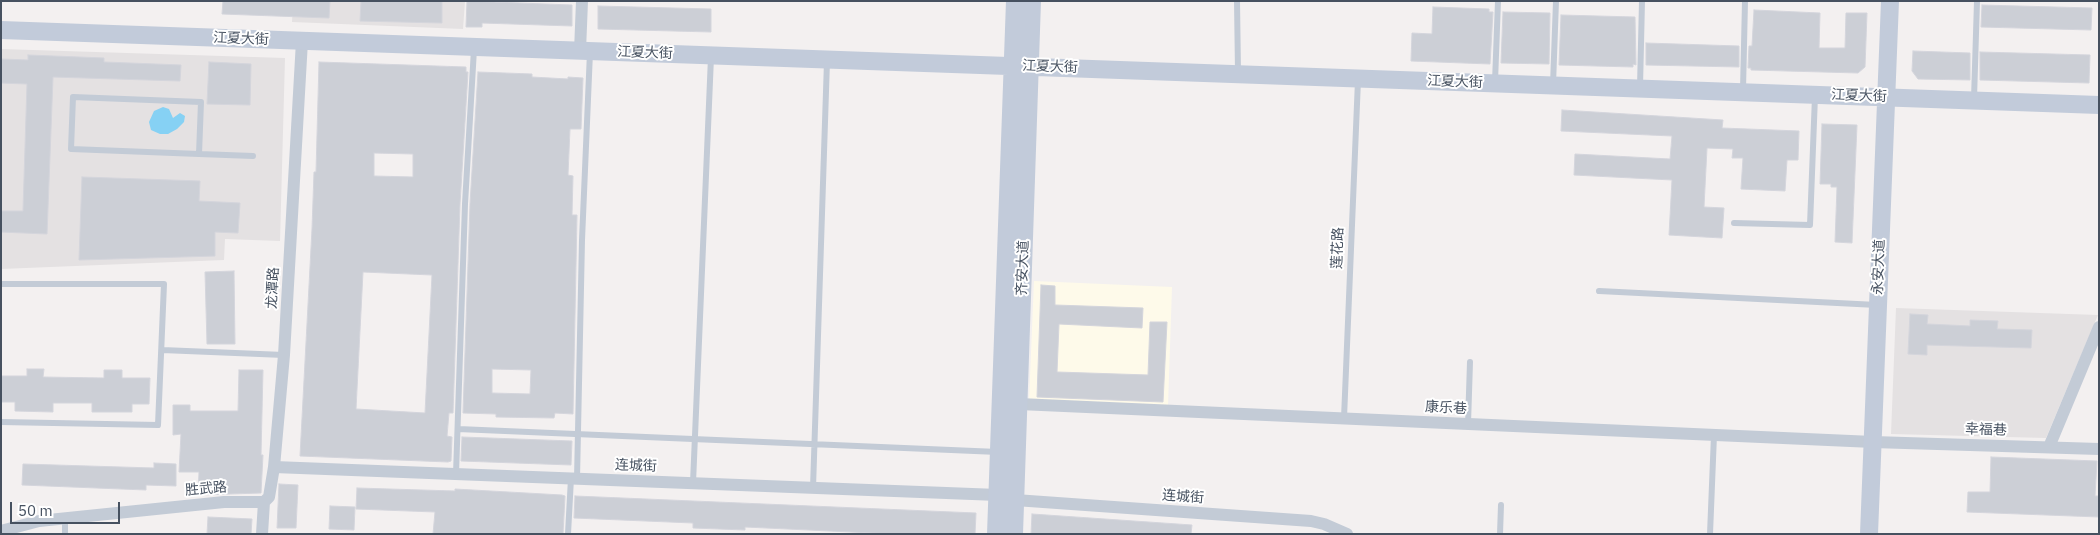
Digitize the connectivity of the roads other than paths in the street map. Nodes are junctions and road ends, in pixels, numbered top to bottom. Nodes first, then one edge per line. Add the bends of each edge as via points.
1 (582, 1) edge
2 (1014, 1) edge
3 (1032, 1) edge
4 (1237, 1) edge
5 (1498, 1) edge
6 (1556, 1) edge
7 (1642, 1) edge
8 (1745, 1) edge
9 (1890, 1) edge
10 (1977, 1) edge
11 (1, 30) edge
12 (302, 41) junction
13 (474, 47) junction
14 (585, 51) junction
15 (711, 56) junction
16 (828, 60) junction
17 (1012, 66) junction
18 (1030, 67) junction
19 (1238, 74) junction
20 (1358, 78) junction
21 (1496, 83) junction
22 (1553, 85) junction
23 (1640, 88) junction
24 (1743, 92) junction
25 (1815, 95) junction
26 (1886, 97) junction
27 (1974, 100) junction
28 (2099, 105) edge
29 (199, 154) junction
30 (253, 156) dead end
31 (1734, 223) dead end
32 (1, 284) edge
33 (1599, 291) dead end
34 (1878, 305) junction
35 (2099, 327) edge
36 (162, 350) junction
37 (284, 355) junction
38 (1470, 362) dead end
39 (1019, 404) junction
40 (1344, 418) junction
41 (1, 422) edge
42 (1468, 424) junction
43 (458, 429) junction
44 (578, 434) junction
45 (1714, 435) junction
46 (695, 439) junction
47 (1873, 442) junction
48 (814, 445) junction
49 (2049, 447) junction
50 (2099, 449) edge
51 (999, 452) junction
52 (274, 467) junction
53 (456, 474) junction
54 (574, 478) junction
55 (693, 483) junction
56 (813, 488) junction
57 (998, 495) junction
58 (1015, 500) junction
59 (264, 502) junction
60 (1501, 505) dead end
61 (65, 519) junction
62 (1, 531) edge
63 (65, 534) edge
64 (262, 534) edge
65 (568, 534) edge
66 (996, 534) edge
67 (1014, 534) edge
68 (1347, 534) edge
69 (1500, 534) edge
70 (1710, 534) edge
71 (1869, 534) edge

1 - 14 street
2 - 17 street, 齐安大道
3 - 18 street, 齐安大道
4 - 19 lane
5 - 21 lane
6 - 22 lane
7 - 23 lane
8 - 24 lane
9 - 26 street, 永安大道
10 - 27 lane
11 - 12 street, 江夏大街
12 - 13 street, 江夏大街
12 - 37 street, 龙潭路
13 - 14 street, 江夏大街
13 - 43 lane
14 - 15 street, 江夏大街
14 - 44 lane
15 - 16 street, 江夏大街
15 - 46 lane
16 - 17 street, 江夏大街
16 - 48 lane
17 - 18 street, 江夏大街
17 - 51 street, 齐安大道
18 - 19 street, 江夏大街
18 - 39 street, 齐安大道
19 - 20 street, 江夏大街
20 - 21 street, 江夏大街
20 - 40 lane, 莲花路
21 - 22 street, 江夏大街
22 - 23 street, 江夏大街
23 - 24 street, 江夏大街
24 - 25 street, 江夏大街
25 - 26 street, 江夏大街
25 - 31 lane via 1810,225
26 - 27 street, 江夏大街
26 - 34 street, 永安大道
27 - 28 street, 江夏大街
29 - 29 lane via 201,102 73,97 71,149
29 - 30 lane
32 - 36 lane via 164,284
33 - 34 lane
34 - 47 street, 永安大道
35 - 49 street
36 - 37 lane
36 - 41 lane via 158,425
37 - 52 street, 龙潭路
38 - 42 lane
39 - 40 street, 康乐巷
39 - 58 street, 齐安大道
40 - 42 street, 康乐巷
42 - 45 street, 康乐巷
43 - 44 lane
43 - 53 lane
44 - 46 lane
44 - 54 lane
45 - 47 street, 康乐巷
45 - 70 lane
46 - 48 lane
46 - 55 lane
47 - 49 street, 幸福巷
47 - 71 street, 永安大道
48 - 51 lane
48 - 56 lane
49 - 50 street, 幸福巷
51 - 57 street, 齐安大道
52 - 53 street, 连城街
52 - 59 street, 龙潭路 via 269,496
53 - 54 street, 连城街
54 - 55 street, 连城街
54 - 65 lane
55 - 56 street, 连城街
56 - 57 street, 连城街
57 - 66 street, 齐安大道
58 - 67 street, 齐安大道
58 - 68 street, 连城街 via 1311,521
59 - 61 street, 胜武路 via 224,502
59 - 64 street, 龙潭路
60 - 69 lane
61 - 62 street, 胜武路 via 38,521
61 - 63 lane

